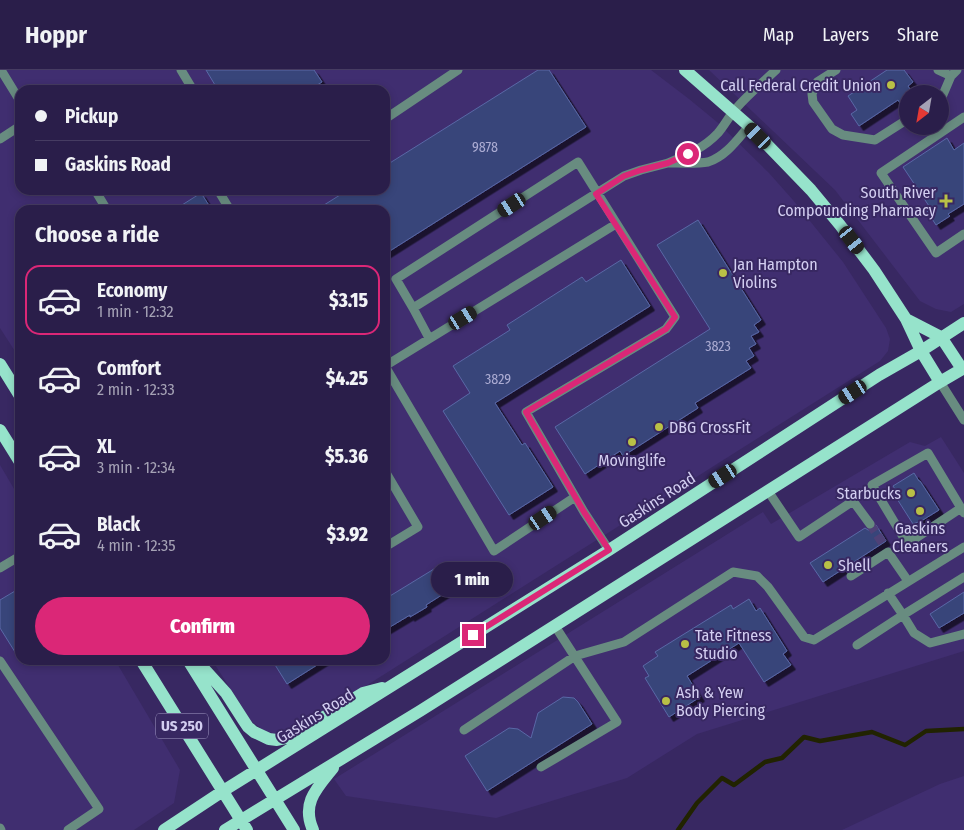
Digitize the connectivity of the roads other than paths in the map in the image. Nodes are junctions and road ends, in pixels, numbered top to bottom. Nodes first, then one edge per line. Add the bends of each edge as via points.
1 (1, 70) edge
2 (181, 70) edge
3 (458, 70) edge
4 (685, 70) edge
5 (776, 70) edge
6 (836, 70) edge
7 (938, 70) edge
8 (954, 73) edge
9 (190, 85) edge
10 (948, 85) edge
11 (15, 93) edge
12 (733, 111) junction
13 (390, 116) edge
14 (964, 117) edge
15 (899, 125) edge
16 (749, 126) junction
17 (15, 128) edge
18 (1, 135) edge
19 (668, 163) junction
20 (596, 194) junction
21 (616, 224) junction
22 (964, 234) edge
23 (414, 308) junction
24 (906, 318) junction
25 (964, 323) edge
26 (940, 337) junction
27 (429, 338) junction
28 (921, 350) junction
29 (390, 363) edge
30 (0, 364) edge
31 (963, 370) edge
32 (390, 374) edge
33 (940, 382) junction
34 (15, 388) edge
35 (964, 420) edge
36 (0, 430) edge
37 (15, 454) edge
38 (390, 479) edge
39 (768, 491) junction
40 (575, 497) junction
41 (963, 510) edge
42 (870, 524) tunnel mouth
43 (390, 544) edge
44 (964, 547) edge
45 (609, 550) junction
46 (15, 559) edge
47 (0, 568) edge
48 (851, 576) dead end
49 (964, 577) edge
50 (908, 581) junction
51 (888, 593) junction
52 (903, 615) junction
53 (555, 626) junction
54 (964, 634) edge
55 (857, 645) dead end
56 (575, 656) junction
57 (0, 661) edge
58 (145, 665) edge
59 (191, 665) edge
60 (201, 665) edge
61 (396, 684) junction
62 (464, 730) dead end
63 (339, 761) junction
64 (541, 767) dead end
65 (257, 771) junction
66 (223, 792) junction
67 (275, 799) junction
68 (244, 825) edge
69 (68, 830) edge
70 (164, 830) edge
71 (225, 830) edge
72 (294, 830) edge
73 (313, 830) edge

1 - 11 street
2 - 9 street
3 - 13 street
4 - 12 main road
5 - 12 street
6 - 15 street via 817,82 812,94 813,102 832,129 843,135 875,140
7 - 8 street
8 - 10 street
12 - 16 main road
12 - 19 street via 708,142
14 - 22 street via 881,173 936,253
16 - 19 street via 729,149 715,159
16 - 24 main road via 840,225
17 - 18 street
19 - 20 street via 624,176
20 - 21 street
20 - 23 street
20 - 23 street via 578,162 396,279
21 - 27 street
21 - 40 street via 675,317 666,329 526,412
23 - 27 street
24 - 26 main road
24 - 28 main road
25 - 26 main road, Gaskins Road
26 - 28 main road, Gaskins Road
26 - 31 main road
27 - 29 street
28 - 33 main road
28 - 45 main road, Gaskins Road
30 - 34 main road
31 - 33 main road
32 - 40 street via 494,551
33 - 35 street
33 - 39 main road
36 - 37 main road
38 - 43 street via 418,527
39 - 42 street via 799,537 853,501
39 - 53 main road
40 - 45 street
41 - 41 street via 916,538 905,540 872,485 928,453
44 - 50 street
45 - 61 main road, Gaskins Road
46 - 47 street
48 - 50 street via 885,548
49 - 52 street
50 - 51 street
51 - 52 street
51 - 56 street via 814,640 804,637 757,576 733,572 624,642
52 - 54 street via 914,633 930,643
52 - 55 street
53 - 56 street
53 - 63 main road
56 - 62 street
56 - 64 street via 617,722
57 - 69 street via 99,809
58 - 66 main road, US 250
59 - 65 main road, US 250
60 - 61 main road via 226,693 248,727 261,736 277,740 297,734 363,693
61 - 65 main road, Gaskins Road
63 - 67 main road
63 - 73 main road via 310,799 309,816
65 - 66 main road, Gaskins Road
65 - 67 main road, US 250
66 - 68 main road, US 250
66 - 70 main road, Gaskins Road
67 - 68 main road
67 - 72 main road, US 250
68 - 71 main road

